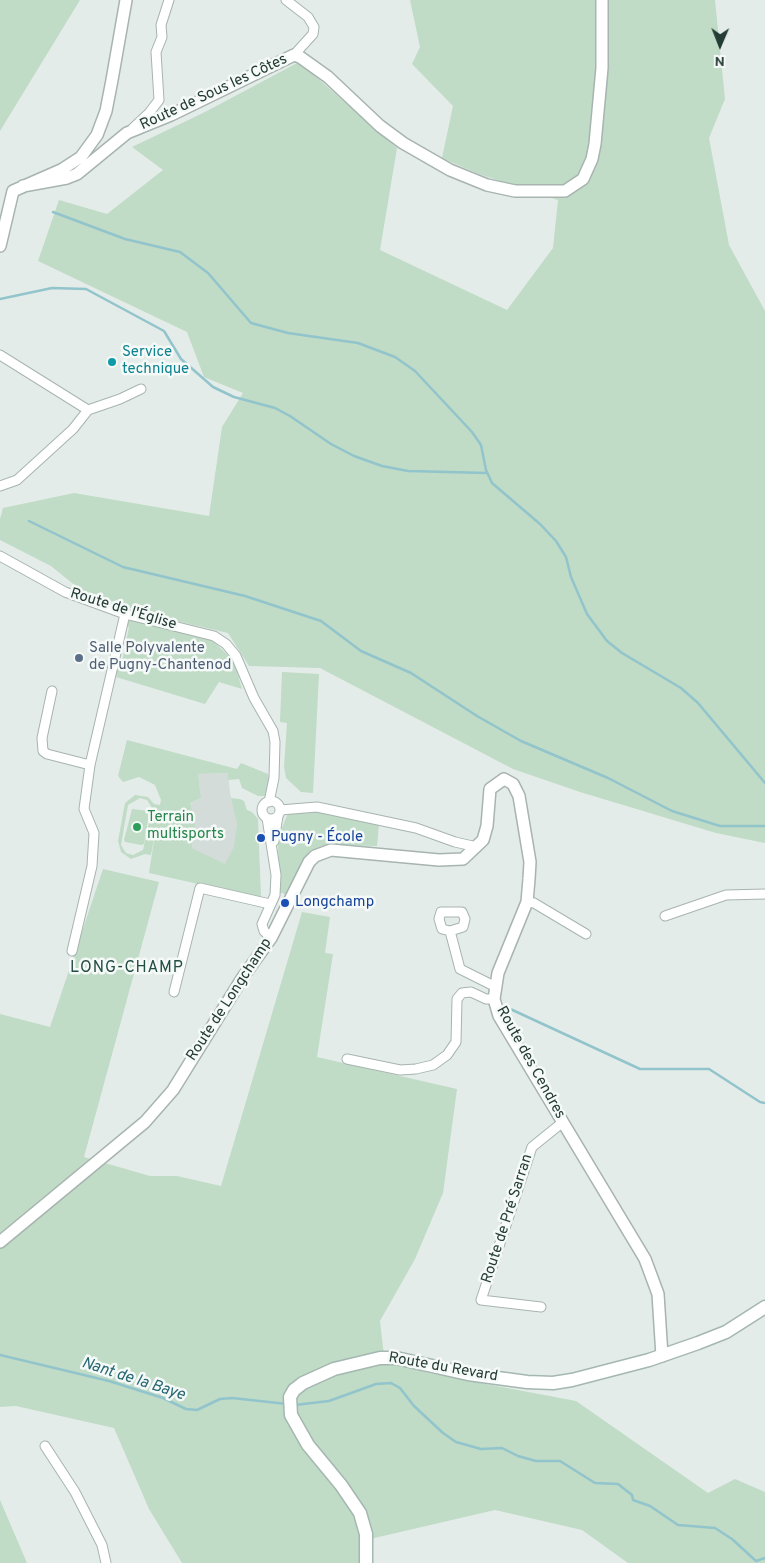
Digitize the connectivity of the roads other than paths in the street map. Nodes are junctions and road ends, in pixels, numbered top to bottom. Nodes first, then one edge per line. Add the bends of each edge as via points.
1 (126, 0) edge
2 (169, 0) edge
3 (286, 0) edge
4 (602, 0) edge
5 (294, 55) junction
6 (127, 133) junction
7 (23, 186) junction
8 (0, 246) edge
9 (0, 355) edge
10 (141, 389) dead end
11 (88, 410) junction
12 (0, 486) edge
13 (0, 556) edge
14 (125, 614) junction
15 (52, 691) dead end
16 (90, 765) junction
17 (276, 808) junction
18 (267, 818) junction
19 (273, 846) junction
20 (477, 847) junction
21 (765, 894) edge
22 (527, 902) junction
23 (270, 904) junction
24 (665, 916) dead end
25 (450, 931) dead end
26 (273, 934) junction
27 (586, 934) dead end
28 (72, 951) dead end
29 (494, 986) junction
30 (174, 992) dead end
31 (494, 999) junction
32 (347, 1059) dead end
33 (563, 1122) junction
34 (0, 1242) edge
35 (765, 1303) edge
36 (541, 1307) dead end
37 (765, 1307) edge
38 (753, 1316) junction
39 (662, 1356) junction
40 (45, 1446) dead end
41 (106, 1563) edge
42 (366, 1563) edge

1 - 7 street via 112,80 98,135 81,158
2 - 6 street via 156,52 159,100 150,113
3 - 5 street via 308,17 314,27 313,34
4 - 5 street, Route de Sous les Côtes via 602,68 595,144 582,179 565,191 515,191 487,185 450,170 403,143 328,77
5 - 6 street, Route de Sous les Côtes
6 - 7 street, Route de Sous les Côtes via 77,174
7 - 8 street via 14,191
9 - 11 street
10 - 11 street
11 - 12 street via 17,480
13 - 14 street, Route de l'Église via 65,592
14 - 16 street
14 - 17 street, Route de l'Église via 214,636 231,649 273,731
15 - 16 street via 42,738 43,751
16 - 28 street via 84,809 94,833 92,866
17 - 18 street via 272,819
17 - 18 street via 264,806 262,811
17 - 19 street
17 - 20 street via 317,807 416,828
18 - 19 street
19 - 23 street via 275,895
20 - 22 street, Route des Cendres via 486,834 490,789 499,780 509,781 519,796 530,862
20 - 26 street, Route de Longchamp via 463,860 331,850 322,852 309,862
21 - 24 street via 726,895
22 - 27 street
22 - 29 street, Route des Cendres
23 - 26 street via 262,924 264,931
23 - 30 street via 200,888
25 - 29 street via 460,969
26 - 34 street, Route de Longchamp via 173,1090 145,1122
29 - 31 street, Route des Cendres
31 - 32 street via 471,992 462,993 457,999 456,1042 447,1055 434,1064 400,1070
31 - 33 street, Route des Cendres via 499,1016
33 - 36 street, Route de Pré Sarran via 532,1147 481,1300
33 - 39 street, Route des Cendres via 645,1259 658,1294
35 - 38 main road, Route du Revard
37 - 38 main road, Route du Revard
38 - 39 main road, Route du Revard via 726,1332
39 - 42 main road, Route du Revard via 553,1383 468,1374 396,1358 380,1358 362,1361 303,1383 292,1393 289,1401 291,1415 308,1445 360,1513 366,1534
40 - 41 street via 102,1545

